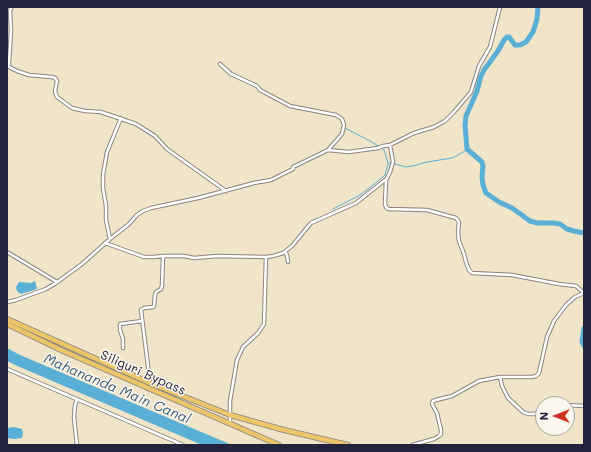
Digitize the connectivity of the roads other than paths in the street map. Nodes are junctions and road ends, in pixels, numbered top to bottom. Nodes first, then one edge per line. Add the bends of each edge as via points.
1 (12, 7) edge
2 (500, 7) edge
3 (220, 64) dead end
4 (121, 118) junction
5 (390, 145) junction
6 (328, 150) junction
7 (386, 180) junction
8 (226, 191) junction
9 (110, 239) junction
10 (105, 243) junction
11 (7, 252) edge
12 (285, 252) junction
13 (163, 256) junction
14 (266, 257) junction
15 (288, 262) dead end
16 (57, 282) junction
17 (584, 293) edge
18 (7, 302) edge
19 (7, 319) edge
20 (142, 321) junction
21 (7, 324) edge
22 (123, 348) dead end
23 (7, 369) edge
24 (500, 377) junction
25 (150, 383) junction
26 (150, 389) junction
27 (77, 398) junction
28 (535, 414) edge
29 (230, 415) junction
30 (230, 423) junction
31 (77, 445) edge
32 (183, 445) edge
33 (279, 445) edge
34 (348, 445) edge
35 (412, 445) edge

1 - 4 street via 9,67 30,75 55,78 57,98 72,108
2 - 5 street via 490,47 479,66 471,92 445,121
3 - 6 street via 231,74 258,86 260,90 290,106 336,115 342,119 342,134
4 - 8 street via 155,136 167,149
4 - 9 street via 107,152 103,175
5 - 6 street via 349,152
5 - 7 street via 393,162
6 - 8 street via 270,180
7 - 12 street via 356,204 311,223
7 - 17 street via 385,204 388,209 427,210 456,218 459,222 459,241 472,273 512,275 576,286
8 - 9 street via 143,211
9 - 10 street
10 - 13 street via 144,257
10 - 16 street
11 - 16 street
12 - 14 street
12 - 15 street
13 - 14 street
13 - 20 street via 162,286 154,295 154,306 141,310
14 - 29 street via 264,324 243,347 237,360
16 - 18 street
17 - 24 street via 566,305 554,321 547,337 539,373 532,377
19 - 25 highway
20 - 22 street via 120,324
20 - 25 street
21 - 26 highway, Siliguri Bypass
23 - 27 street
24 - 28 street via 508,398 524,412
24 - 35 street via 479,381 452,396 433,401 441,434 434,439
25 - 26 street
25 - 29 highway
26 - 30 highway, Siliguri Bypass
27 - 31 street via 74,417
27 - 32 street
29 - 30 street
29 - 34 highway
30 - 33 highway, Siliguri Bypass

